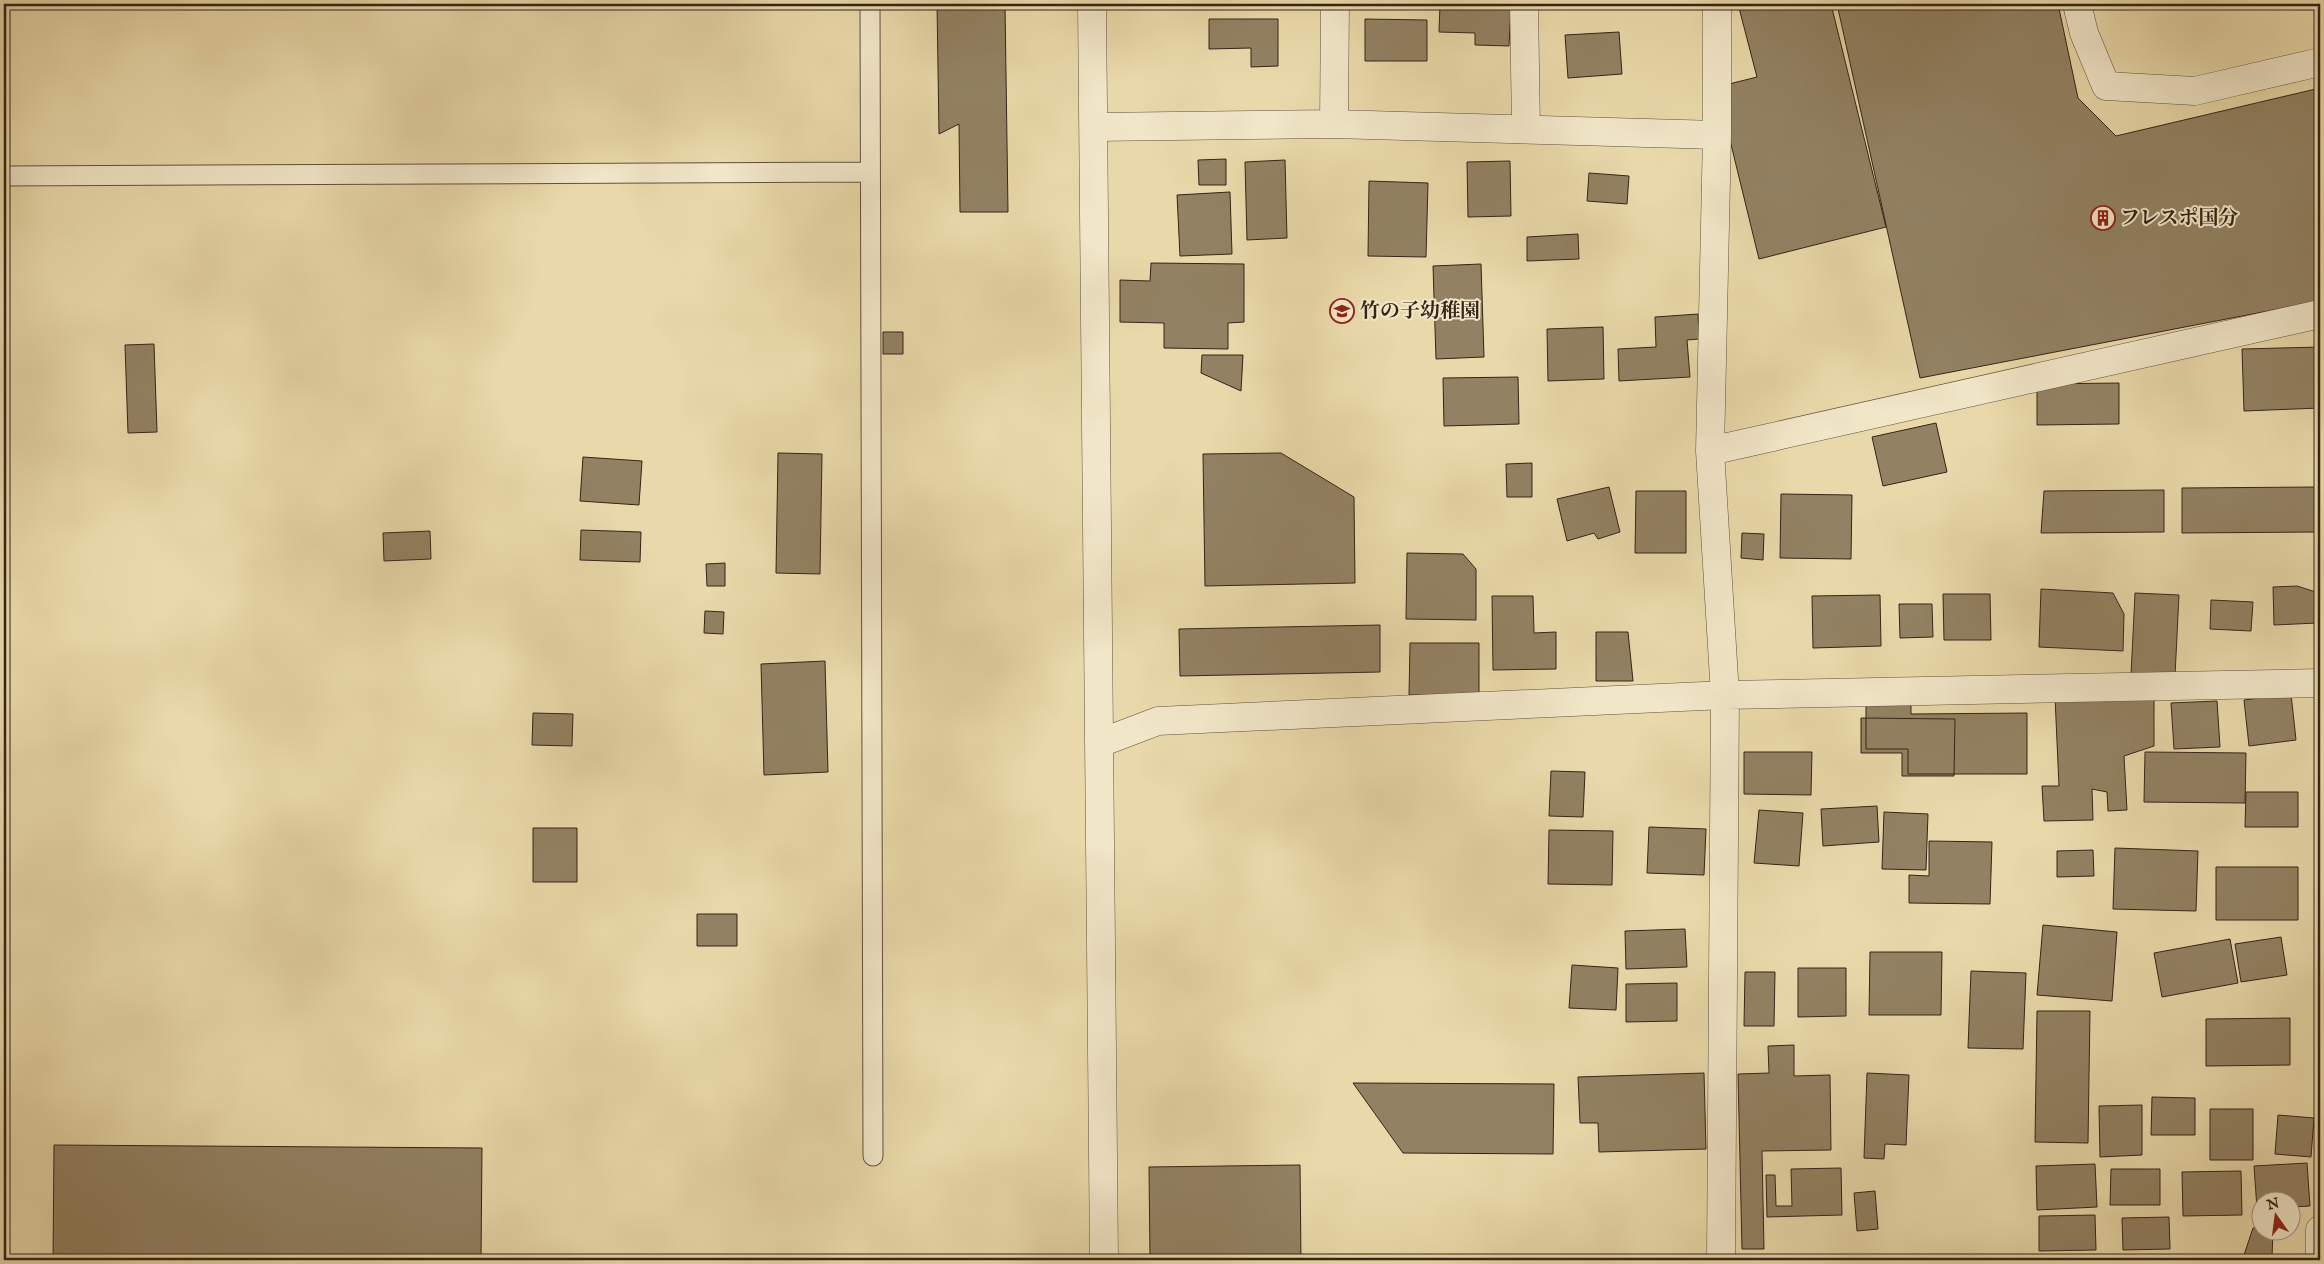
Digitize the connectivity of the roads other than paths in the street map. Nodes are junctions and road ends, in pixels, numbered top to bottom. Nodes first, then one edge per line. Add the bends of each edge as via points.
1 (870, 4) edge
2 (1092, 4) edge
3 (1335, 4) edge
4 (1524, 4) edge
5 (1717, 4) edge
6 (2077, 4) edge
7 (2320, 62) edge
8 (1334, 124) junction
9 (1094, 127) junction
10 (1526, 129) junction
11 (1717, 135) junction
12 (870, 172) junction
13 (4, 176) edge
14 (2320, 314) edge
15 (1710, 451) junction
16 (2320, 683) edge
17 (1725, 695) junction
18 (1100, 743) junction
19 (873, 1156) dead end
20 (2320, 1230) edge
21 (1104, 1260) edge
22 (1721, 1260) edge
23 (2320, 1260) edge

1 - 12 lane
2 - 9 street
3 - 8 street
4 - 10 street
5 - 11 street
6 - 7 street via 2084,33 2106,86 2195,91
8 - 9 street
8 - 10 street
9 - 18 street
10 - 11 street
11 - 15 street
12 - 13 lane
12 - 19 lane
14 - 15 street
15 - 17 street
16 - 17 street
17 - 18 street via 1158,722
17 - 22 street
18 - 21 street
20 - 23 street

